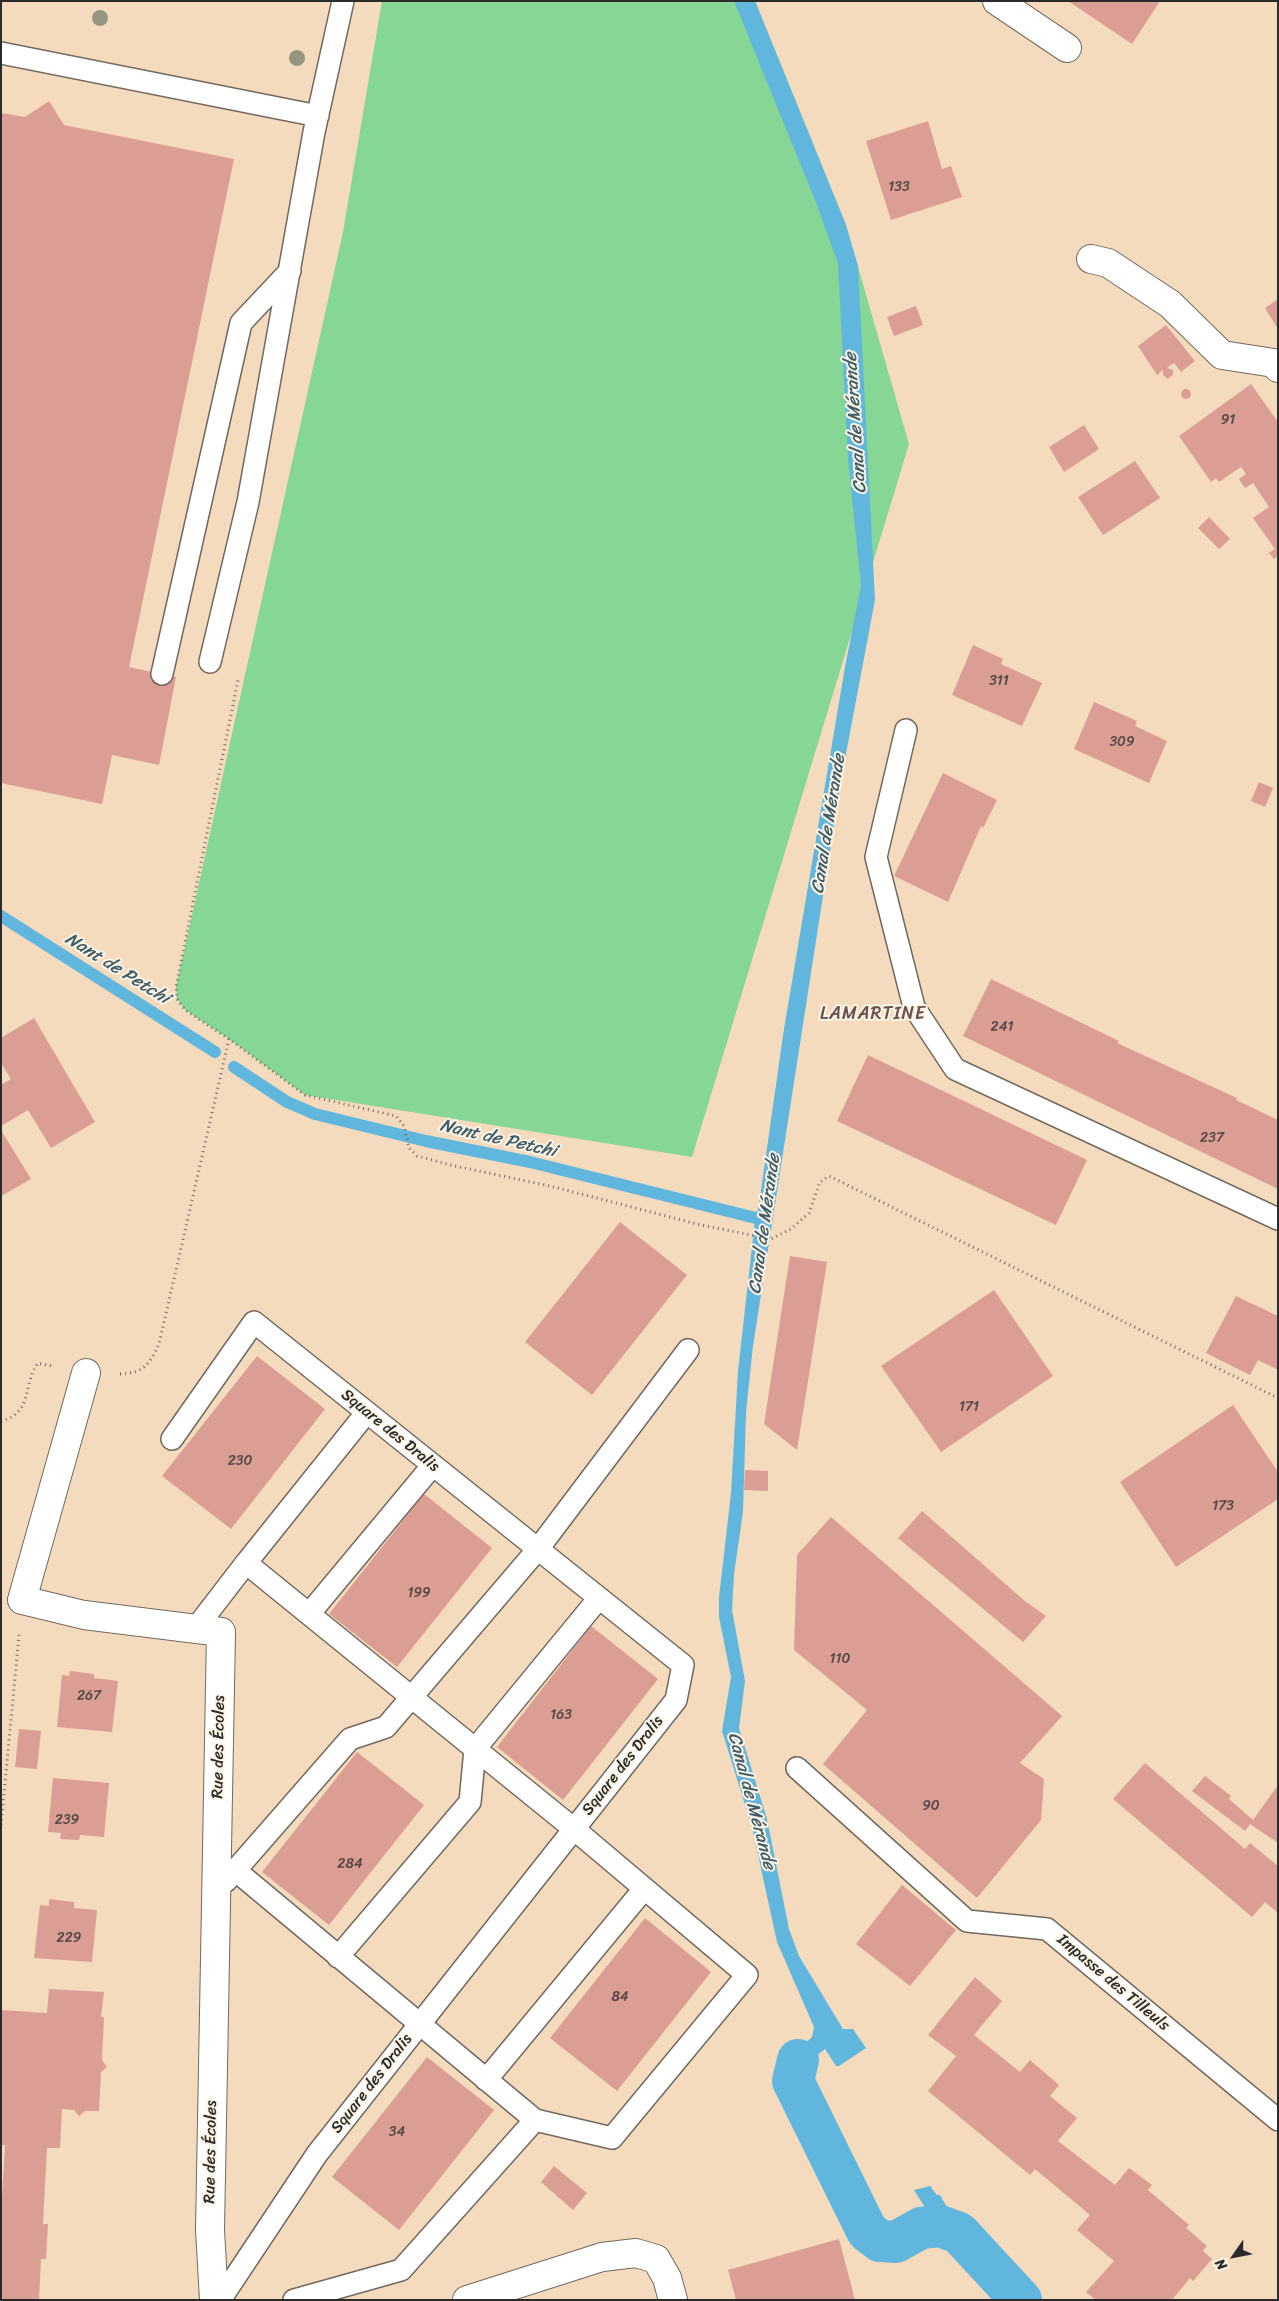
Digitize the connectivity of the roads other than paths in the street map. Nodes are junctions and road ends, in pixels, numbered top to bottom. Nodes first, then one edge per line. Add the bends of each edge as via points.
1 (343, 1) edge
2 (997, 1) edge
3 (1068, 48) dead end
4 (1, 53) edge
5 (318, 116) junction
6 (1091, 259) dead end
7 (290, 271) junction
8 (1278, 368) edge
9 (210, 662) dead end
10 (162, 674) dead end
11 (906, 730) dead end
12 (1278, 1219) edge
13 (688, 1350) dead end
14 (86, 1373) road end
15 (367, 1412) junction
16 (172, 1439) dead end
17 (433, 1465) junction
18 (538, 1549) junction
19 (246, 1563) junction
20 (599, 1598) junction
21 (309, 1614) junction
22 (196, 1628) junction
23 (411, 1697) junction
24 (475, 1749) junction
25 (797, 1768) dead end
26 (574, 1829) junction
27 (234, 1870) junction
28 (644, 1889) junction
29 (216, 1892) junction
30 (338, 1957) junction
31 (419, 2025) junction
32 (486, 2080) junction
33 (535, 2120) junction
34 (1278, 2120) edge
35 (214, 2300) edge
36 (220, 2300) edge
37 (294, 2300) edge
38 (467, 2300) edge
39 (673, 2300) edge

1 - 5 lane
2 - 3 street
4 - 5 lane
5 - 7 lane
6 - 8 street via 1108,263 1170,304 1222,356 1274,363
7 - 9 lane via 248,502
7 - 10 lane via 241,323
11 - 12 lane via 876,857 914,1007 954,1069
13 - 18 lane
14 - 22 street, Rue des Écoles via 22,1600 84,1615
15 - 16 lane, Square des Dralis via 254,1322
15 - 17 lane, Square des Dralis
15 - 19 lane
17 - 18 lane, Square des Dralis
17 - 21 lane
18 - 20 lane, Square des Dralis
18 - 23 lane
19 - 21 lane
19 - 22 lane
20 - 24 lane
20 - 26 lane, Square des Dralis via 683,1665 676,1700
21 - 23 lane
22 - 29 street, Rue des Écoles via 222,1632
23 - 24 lane
23 - 27 lane via 386,1726 350,1739
24 - 26 lane
24 - 30 lane via 470,1802
25 - 34 lane, Impasse des Tilleuls via 967,1922 1047,1929
26 - 28 lane
26 - 31 lane, Square des Dralis
27 - 29 lane
27 - 30 lane
28 - 32 lane
28 - 33 lane via 747,1975 612,2138
29 - 35 street, Rue des Écoles via 210,2230
30 - 31 lane
31 - 32 lane
31 - 36 lane, Square des Dralis via 317,2154
32 - 33 lane
33 - 37 lane via 401,2270
38 - 39 street via 602,2257 636,2253 656,2259 667,2278

